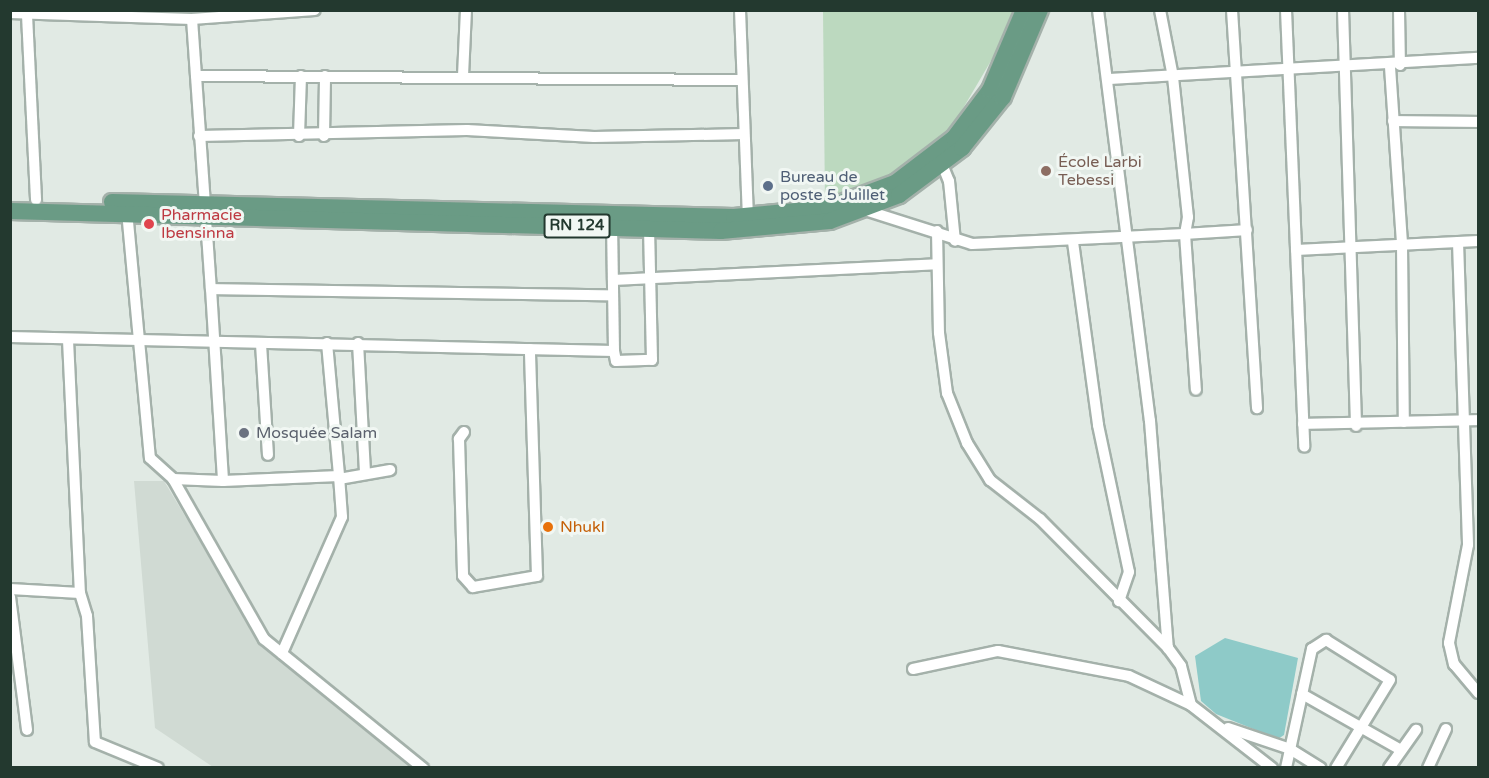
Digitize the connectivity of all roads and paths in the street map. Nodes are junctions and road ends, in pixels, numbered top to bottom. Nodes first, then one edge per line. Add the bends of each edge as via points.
1 (315, 10) edge
2 (466, 10) edge
3 (740, 10) edge
4 (1024, 10) edge
5 (1040, 10) edge
6 (1098, 10) edge
7 (1160, 10) edge
8 (1232, 10) edge
9 (1286, 10) edge
10 (1343, 10) edge
11 (1399, 10) edge
12 (10, 13) edge
13 (27, 15) junction
14 (192, 20) junction
15 (1479, 58) edge
16 (1395, 66) junction
17 (1348, 68) junction
18 (1291, 72) junction
19 (1238, 75) junction
20 (196, 76) junction
21 (301, 76) junction
22 (325, 76) junction
23 (463, 76) junction
24 (1173, 77) junction
25 (1110, 79) junction
26 (742, 80) junction
27 (1394, 121) junction
28 (1479, 122) edge
29 (744, 134) junction
30 (200, 136) junction
31 (299, 136) junction
32 (324, 136) junction
33 (940, 160) junction
34 (10, 199) edge
35 (36, 200) junction
36 (127, 208) junction
37 (204, 210) junction
38 (865, 210) junction
39 (10, 211) edge
40 (612, 220) junction
41 (748, 224) junction
42 (649, 228) junction
43 (1247, 230) junction
44 (937, 231) junction
45 (1185, 234) junction
46 (1127, 237) junction
47 (955, 241) junction
48 (1479, 241) edge
49 (1073, 242) junction
50 (1458, 242) junction
51 (1402, 245) junction
52 (1350, 248) junction
53 (1296, 250) junction
54 (937, 264) junction
55 (652, 275) junction
56 (613, 280) junction
57 (212, 290) junction
58 (613, 295) junction
59 (10, 337) edge
60 (68, 340) junction
61 (137, 341) junction
62 (327, 343) junction
63 (358, 343) junction
64 (261, 344) junction
65 (214, 345) junction
66 (531, 349) junction
67 (614, 351) junction
68 (1196, 390) dead end
69 (1257, 408) dead end
70 (1479, 420) edge
71 (1466, 421) junction
72 (1404, 422) junction
73 (1303, 424) junction
74 (1356, 424) junction
75 (464, 432) dead end
76 (1304, 447) dead end
77 (268, 455) dead end
78 (390, 470) dead end
79 (364, 472) junction
80 (339, 478) junction
81 (173, 479) junction
82 (223, 481) junction
83 (10, 589) edge
84 (80, 593) junction
85 (10, 597) edge
86 (1119, 601) junction
87 (1168, 648) junction
88 (282, 653) junction
89 (913, 669) dead end
90 (1479, 693) edge
91 (1302, 694) junction
92 (1191, 705) junction
93 (1221, 726) junction
94 (1362, 729) junction
95 (1446, 729) dead end
96 (27, 730) dead end
97 (1416, 730) dead end
98 (1290, 749) junction
99 (1401, 750) junction
100 (158, 768) edge
101 (423, 768) edge
102 (1272, 768) edge
103 (1286, 768) edge
104 (1321, 768) edge
105 (1336, 768) edge
106 (1389, 768) edge
107 (1428, 768) edge

1 - 14 street
2 - 23 street
3 - 26 street
4 - 33 main road, RN 124 via 990,90
5 - 33 main road, RN 124 via 1002,97
6 - 25 street
7 - 24 street
8 - 19 street
9 - 18 street
10 - 17 street
11 - 16 street
12 - 13 street
13 - 14 street
13 - 35 street
14 - 20 street
15 - 16 street
16 - 17 street
16 - 27 street
17 - 18 street
17 - 52 street
18 - 19 street
18 - 53 street
19 - 24 street
19 - 43 street
20 - 21 street
20 - 30 street
21 - 22 street
21 - 31 street
22 - 23 street
22 - 32 street
23 - 26 street
24 - 25 street
24 - 45 street via 1188,217
25 - 46 street
26 - 29 street
27 - 28 street
27 - 51 street
29 - 32 street via 594,137 467,130
29 - 41 street
30 - 31 street
30 - 37 street
31 - 32 street
33 - 38 main road, RN 124
33 - 41 main road, RN 124 via 854,201
33 - 47 street
34 - 35 main road, RN 124
35 - 36 main road, RN 124
36 - 37 main road, RN 124
36 - 39 main road, RN 124
36 - 61 street
37 - 40 main road, RN 124
37 - 57 street
38 - 41 main road, RN 124 via 812,224
38 - 44 street
40 - 41 main road, RN 124
40 - 42 main road, RN 124
40 - 56 street
41 - 42 main road, RN 124
42 - 55 street
43 - 45 street
43 - 69 street
44 - 47 street
44 - 54 street
45 - 46 street
45 - 68 street
46 - 49 street
46 - 87 street via 1150,421
47 - 49 street
48 - 50 street
49 - 86 street via 1098,425 1129,572
50 - 51 street
50 - 71 street
51 - 52 street
51 - 72 street
52 - 53 street
52 - 74 street
53 - 73 street
54 - 55 street
54 - 86 street via 947,393 967,442 990,480 1040,519
55 - 56 street
55 - 67 street via 652,360 616,361
56 - 58 street
57 - 58 street
57 - 65 street
58 - 67 street
59 - 60 street
60 - 61 street
60 - 84 street
61 - 65 street
61 - 81 street via 150,458
62 - 63 street
62 - 64 street
62 - 80 street
63 - 66 street
63 - 79 street
64 - 65 street
64 - 77 street
65 - 82 street
66 - 67 street
66 - 75 street via 537,576 473,587 463,576 459,439
70 - 71 street
71 - 72 street
71 - 90 street via 1468,545 1449,643 1454,664
72 - 74 street
73 - 74 street
73 - 76 street
78 - 79 street
79 - 80 street
80 - 82 street
80 - 88 street via 342,517
81 - 82 street
81 - 88 street via 252,621
83 - 84 street
84 - 100 street via 87,616 95,742
85 - 96 street
86 - 87 street
87 - 92 street via 1181,666
88 - 101 street
89 - 92 street via 998,651 1130,676
91 - 94 street
91 - 94 street via 1312,649 1318,642 1335,641 1389,676
91 - 98 street
92 - 93 street
93 - 98 street
93 - 102 street
94 - 99 street
94 - 105 street
95 - 107 street
97 - 99 street
98 - 103 street
98 - 104 street
99 - 106 street

